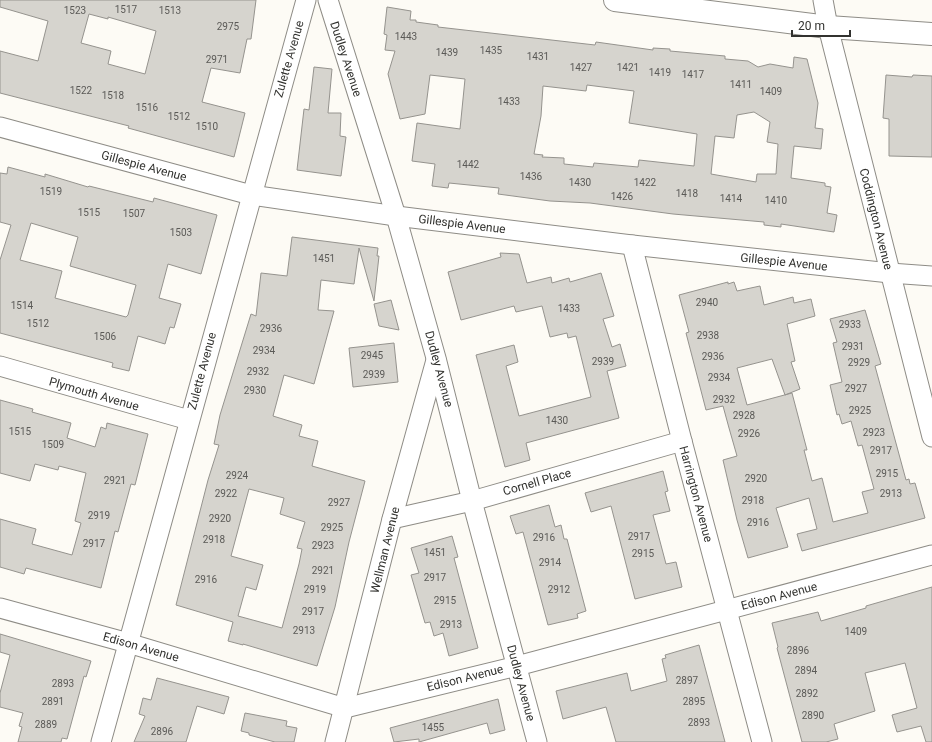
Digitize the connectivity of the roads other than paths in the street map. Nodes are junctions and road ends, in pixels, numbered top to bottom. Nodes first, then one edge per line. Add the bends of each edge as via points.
1 (306, 0) edge
2 (328, 0) edge
3 (615, 0) edge
4 (823, 0) edge
5 (828, 26) junction
6 (932, 34) edge
7 (0, 127) edge
8 (250, 195) junction
9 (396, 216) junction
10 (632, 245) junction
11 (890, 273) junction
12 (932, 276) edge
13 (436, 358) junction
14 (0, 366) edge
15 (189, 420) junction
16 (932, 437) edge
17 (682, 441) junction
18 (472, 501) junction
19 (392, 519) junction
20 (932, 555) edge
21 (0, 608) edge
22 (727, 610) junction
23 (128, 643) junction
24 (517, 666) junction
25 (345, 708) junction
26 (101, 742) edge
27 (335, 742) edge
28 (537, 742) edge
29 (762, 742) edge

1 - 8 street, Zulette Avenue
2 - 9 street, Dudley Avenue
3 - 5 street
4 - 5 street, Coddington Avenue
5 - 6 street
5 - 11 street, Coddington Avenue
7 - 8 street, Gillespie Avenue
8 - 9 street, Gillespie Avenue
8 - 15 street, Zulette Avenue
9 - 10 street, Gillespie Avenue
9 - 13 street, Dudley Avenue
10 - 11 street, Gillespie Avenue
10 - 17 street, Harrington Avenue
11 - 12 street, Gillespie Avenue
11 - 16 street, Coddington Avenue
13 - 18 street, Dudley Avenue
13 - 19 street, Wellman Avenue
14 - 15 street, Plymouth Avenue
15 - 23 street, Zulette Avenue
17 - 18 street, Cornell Place
17 - 22 street, Harrington Avenue
18 - 19 street, Cornell Place
18 - 24 street, Dudley Avenue
19 - 25 street, Wellman Avenue
20 - 22 street, Edison Avenue
21 - 23 street, Edison Avenue
22 - 24 street, Edison Avenue
22 - 29 street, Harrington Avenue
23 - 25 street, Edison Avenue
23 - 26 street, Zulette Avenue
24 - 25 street, Edison Avenue
24 - 28 street, Dudley Avenue
25 - 27 street, Wellman Avenue

